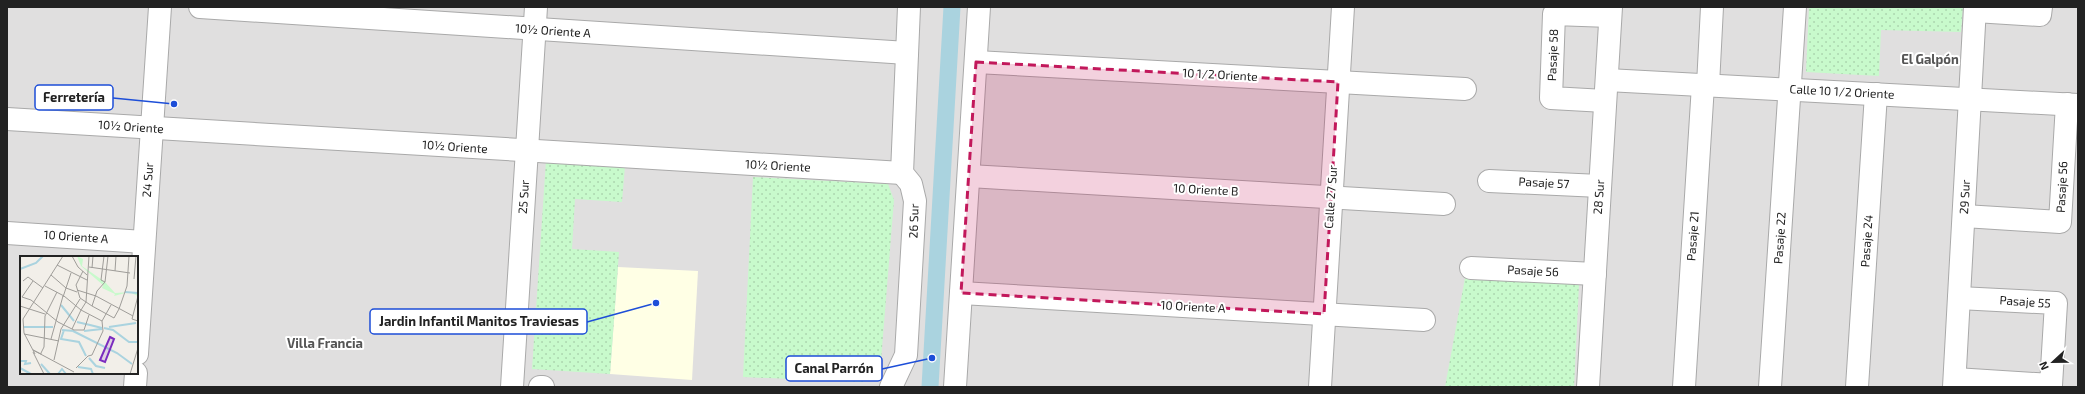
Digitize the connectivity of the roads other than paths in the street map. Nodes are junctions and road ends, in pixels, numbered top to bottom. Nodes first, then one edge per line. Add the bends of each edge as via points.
1 (160, 7) edge
2 (200, 7) edge
3 (536, 7) edge
4 (909, 7) edge
5 (979, 7) edge
6 (1343, 7) edge
7 (1712, 7) edge
8 (1794, 7) edge
9 (2041, 7) edge
10 (1975, 9) edge
11 (1611, 12) edge
12 (535, 30) junction
13 (907, 53) junction
14 (976, 62) junction
15 (1338, 82) junction
16 (1705, 85) junction
17 (1465, 89) dead end
18 (1789, 89) junction
19 (1606, 90) junction
20 (1876, 94) junction
21 (1970, 99) junction
22 (2072, 105) edge
23 (7, 119) edge
24 (152, 128) junction
25 (527, 151) junction
26 (902, 173) junction
27 (969, 176) junction
28 (1489, 181) dead end
29 (1600, 186) junction
30 (1331, 197) junction
31 (1444, 204) dead end
32 (1964, 216) junction
33 (7, 233) edge
34 (144, 242) junction
35 (1470, 268) dead end
36 (1595, 274) junction
37 (961, 293) junction
38 (1959, 298) junction
39 (1324, 314) junction
40 (1424, 320) dead end
41 (138, 338) edge
42 (136, 374) edge
43 (1954, 383) edge
44 (135, 387) edge
45 (512, 387) edge
46 (540, 387) edge
47 (543, 387) edge
48 (891, 387) edge
49 (956, 387) edge
50 (1320, 387) edge
51 (1588, 387) edge
52 (1684, 387) edge
53 (1770, 387) edge
54 (1857, 387) edge

1 - 24 street, 24 Sur
2 - 12 street, 10½ Oriente A
3 - 12 street, 25 Sur
4 - 13 street
5 - 14 street
6 - 15 street, Calle 27 Sur
7 - 16 street, Pasaje 21
8 - 18 street, Pasaje 22
9 - 10 street via 2040,15
10 - 21 street, 29 Sur
11 - 19 street, 28 Sur
11 - 19 street, Pasaje 58 via 1554,14 1551,98
12 - 13 street, 10½ Oriente A
12 - 25 street, 25 Sur
13 - 26 street
14 - 15 street, 10 1/2 Oriente
14 - 27 street
15 - 17 street, 10 1/2 Oriente
15 - 30 street, Calle 27 Sur
16 - 18 street, Calle 10 1/2 Oriente
16 - 19 street, Calle 10 1/2 Oriente
16 - 52 street, Pasaje 21
18 - 20 street, Calle 10 1/2 Oriente
18 - 53 street, Pasaje 22
19 - 29 street, 28 Sur
20 - 21 street, Calle 10 1/2 Oriente
20 - 54 street, Pasaje 24
21 - 22 street, Calle 10 1/2 Oriente
21 - 32 street, 29 Sur
22 - 32 street, Pasaje 56 via 2060,222
23 - 24 street, 10½ Oriente
24 - 25 street, 10½ Oriente
24 - 34 street, 24 Sur
25 - 26 street, 10½ Oriente
25 - 45 street, 25 Sur
26 - 48 street, 26 Sur via 911,184 916,201 906,355
27 - 30 street, 10 Oriente B
27 - 37 street
28 - 29 street, Pasaje 57
29 - 36 street, 28 Sur
30 - 31 street, 10 Oriente B
30 - 39 street, Calle 27 Sur
32 - 38 street, 29 Sur
33 - 34 street, 10 Oriente A
34 - 41 street, 24 Sur
35 - 36 street, Pasaje 56
36 - 51 street, 28 Sur
37 - 39 street, 10 Oriente A
37 - 49 street
38 - 43 street, 29 Sur
38 - 43 street, Pasaje 55 via 2056,303 2052,385
39 - 40 street, 10 Oriente A
39 - 50 street, Calle 27 Sur
42 - 44 street
46 - 47 street

